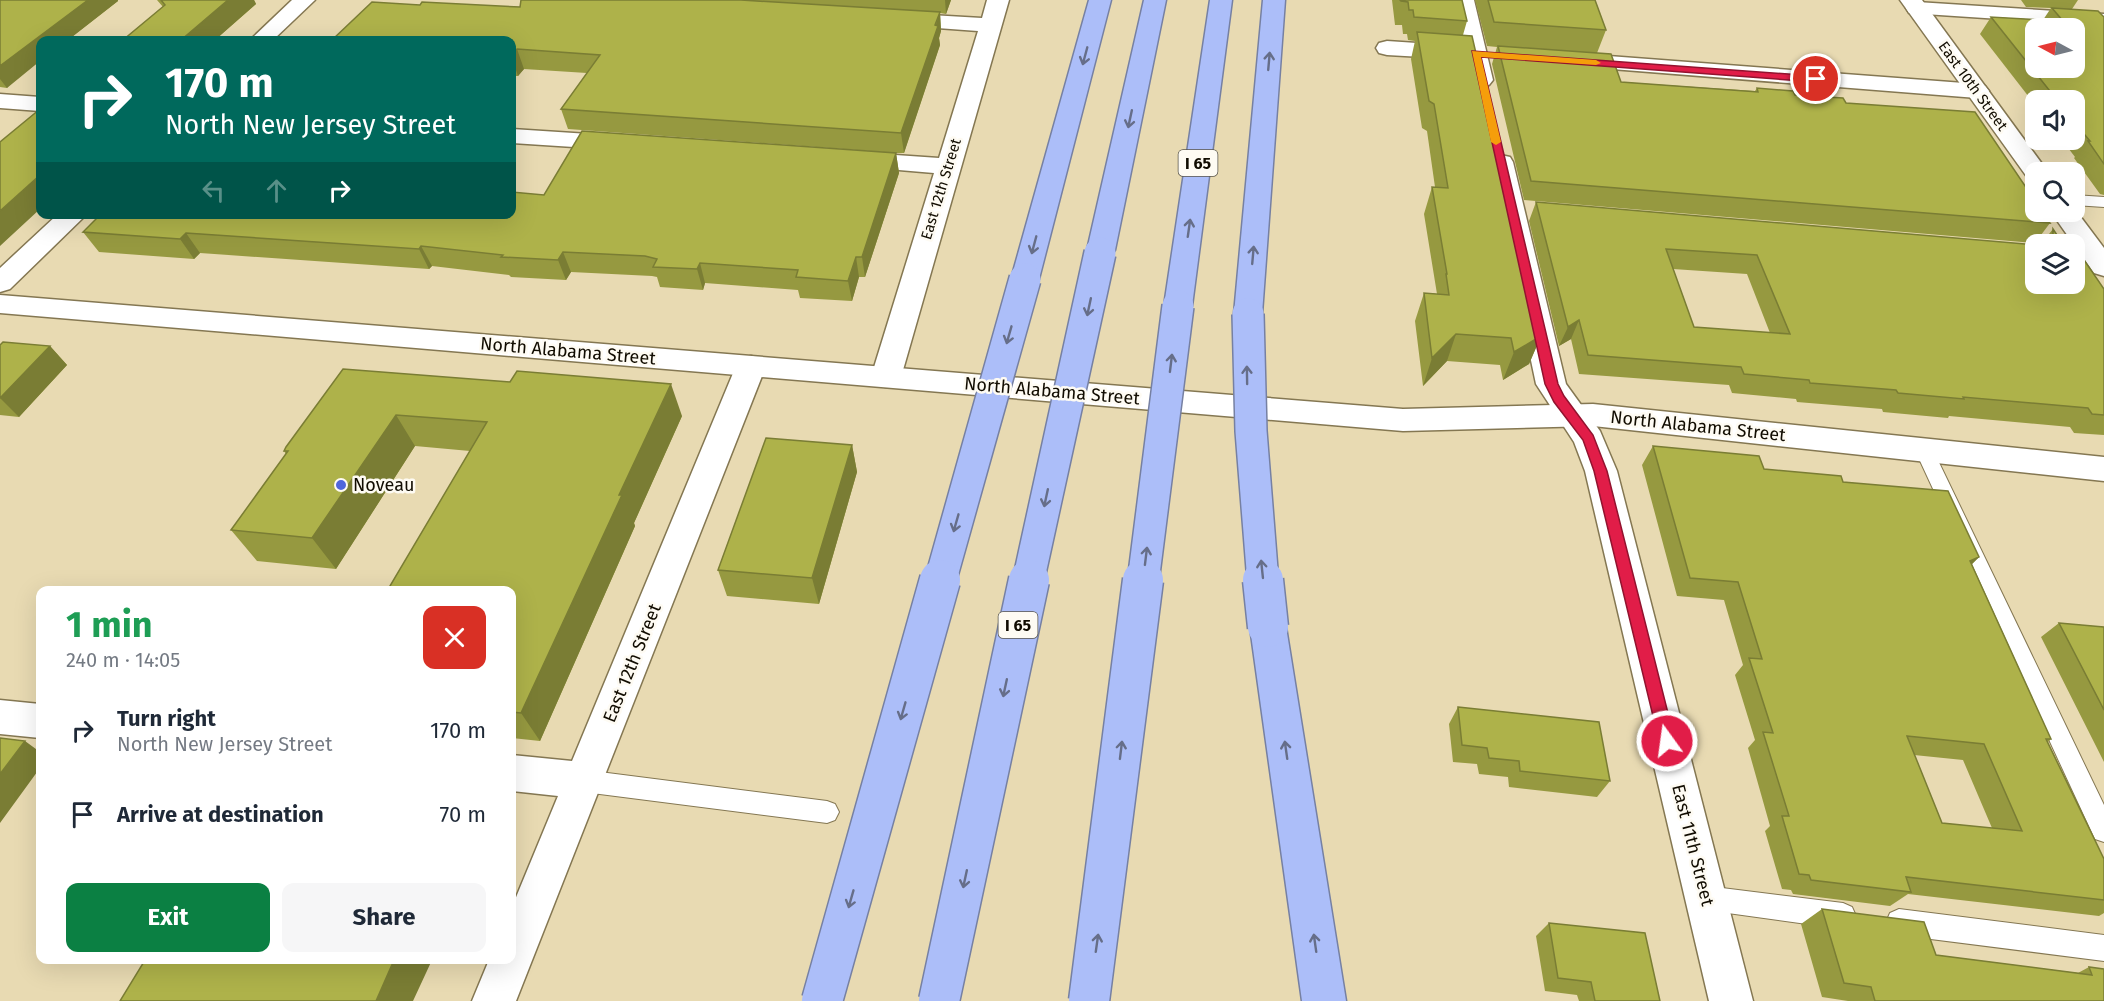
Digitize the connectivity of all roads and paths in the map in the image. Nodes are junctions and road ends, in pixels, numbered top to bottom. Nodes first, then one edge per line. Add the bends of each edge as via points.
1 (304, 0) edge
2 (998, 0) edge
3 (1100, 0) edge
4 (1155, 0) edge
5 (1221, 0) edge
6 (1274, 0) edge
7 (1463, 0) edge
8 (1914, 4) edge
9 (874, 18) edge
10 (2104, 20) edge
11 (990, 25) junction
12 (265, 36) edge
13 (1387, 48) dead end
14 (1487, 54) junction
15 (1546, 59) edge
16 (1977, 91) junction
17 (0, 101) edge
18 (36, 104) edge
19 (1487, 106) edge
20 (516, 136) edge
21 (1496, 140) edge
22 (642, 145) edge
23 (833, 158) edge
24 (2029, 162) edge
25 (948, 166) junction
26 (2085, 201) edge
27 (2104, 202) edge
28 (69, 219) edge
29 (2070, 222) edge
30 (2092, 261) edge
31 (0, 283) edge
32 (0, 304) edge
33 (751, 366) junction
34 (885, 377) junction
35 (1570, 414) junction
36 (1924, 450) junction
37 (2104, 469) edge
38 (0, 717) edge
39 (36, 721) edge
40 (516, 773) edge
41 (584, 781) junction
42 (827, 812) dead end
43 (2104, 831) edge
44 (1706, 898) junction
45 (516, 948) edge
46 (2104, 948) edge
47 (509, 964) edge
48 (495, 1001) edge
49 (822, 1001) edge
50 (939, 1001) edge
51 (1089, 1001) edge
52 (1324, 1001) edge
53 (1731, 1001) edge

1 - 12 street
2 - 11 street, East 12th Street
3 -> 49 highway, bridge
4 -> 50 highway, I 65, bridge
51 -> 5 highway, I 65, bridge
52 -> 6 highway, bridge via 1268,627 1251,457 1248,314
7 - 14 street
8 - 10 street
8 - 16 street, East 10th Street
9 - 11 street
11 - 25 street, East 12th Street
13 - 14 street
14 - 19 street
15 - 16 street
16 - 24 street, East 10th Street
17 - 18 street
20 - 22 street
21 - 35 street, East 11th Street via 1524,210 1551,384
23 - 25 street
25 - 34 street, East 12th Street
26 - 27 lane
28 - 31 street
29 - 30 street
32 - 33 street, North Alabama Street
33 - 34 street, North Alabama Street
33 - 41 street, East 12th Street
34 - 35 street, North Alabama Street via 1403,420
35 - 36 street, North Alabama Street
35 - 44 street, East 11th Street via 1589,439 1601,471
36 - 37 street, North Alabama Street
36 - 43 lane
38 - 39 street
40 - 41 street
41 - 42 lane
41 - 45 street, East 12th Street
44 - 46 lane
44 - 53 street, East 11th Street
47 - 48 street, East 12th Street

